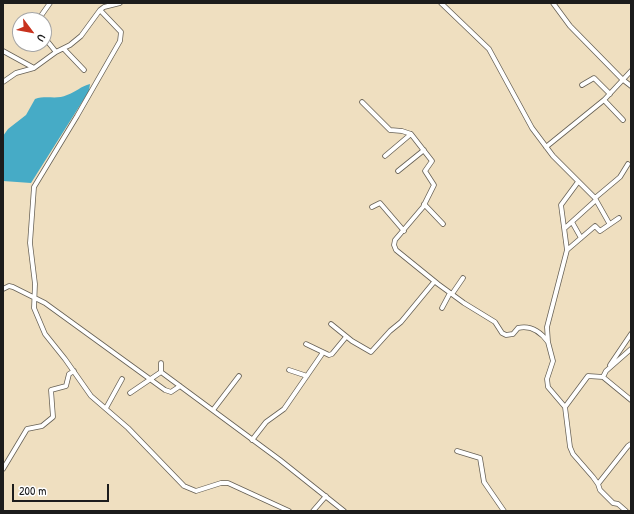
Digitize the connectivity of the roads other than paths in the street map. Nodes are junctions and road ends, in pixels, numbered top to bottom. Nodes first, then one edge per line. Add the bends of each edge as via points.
1 (50, 3) edge
2 (120, 3) edge
3 (442, 3) edge
4 (553, 3) edge
5 (100, 10) junction
6 (44, 12) edge
7 (52, 47) edge
8 (64, 49) junction
9 (3, 52) edge
10 (56, 52) junction
11 (34, 68) junction
12 (84, 70) dead end
13 (631, 71) edge
14 (622, 80) junction
15 (3, 82) edge
16 (582, 86) dead end
17 (631, 86) edge
18 (610, 94) junction
19 (604, 100) junction
20 (362, 102) dead end
21 (623, 120) dead end
22 (411, 134) junction
23 (546, 147) junction
24 (424, 150) junction
25 (385, 156) dead end
26 (628, 164) dead end
27 (398, 171) dead end
28 (578, 182) junction
29 (596, 199) junction
30 (424, 204) junction
31 (372, 207) dead end
32 (619, 218) dead end
33 (572, 222) junction
34 (443, 224) dead end
35 (609, 224) junction
36 (565, 228) junction
37 (404, 231) junction
38 (581, 238) junction
39 (567, 250) junction
40 (463, 278) dead end
41 (434, 282) junction
42 (3, 289) edge
43 (451, 294) junction
44 (35, 297) junction
45 (442, 308) dead end
46 (331, 324) dead end
47 (631, 334) edge
48 (346, 337) junction
49 (548, 342) junction
50 (306, 344) dead end
51 (631, 350) edge
52 (322, 354) junction
53 (161, 363) dead end
54 (610, 367) junction
55 (289, 370) dead end
56 (74, 371) junction
57 (161, 372) junction
58 (239, 376) dead end
59 (307, 376) junction
60 (603, 377) junction
61 (122, 379) dead end
62 (151, 379) junction
63 (180, 386) junction
64 (130, 393) dead end
65 (631, 400) edge
66 (566, 407) junction
67 (106, 408) junction
68 (213, 410) junction
69 (252, 440) junction
70 (631, 444) edge
71 (457, 451) dead end
72 (3, 468) edge
73 (598, 484) junction
74 (326, 496) junction
75 (289, 511) edge
76 (313, 511) edge
77 (344, 511) edge
78 (504, 511) edge
79 (626, 511) edge

1 - 6 street
2 - 5 street
3 - 23 street via 494,55 532,128
4 - 14 street via 570,26
5 - 8 street via 81,36
5 - 44 street via 121,32 121,39 34,187 30,242
7 - 10 street
8 - 10 street
8 - 12 street
9 - 11 street
10 - 11 street
11 - 15 street via 16,72
13 - 14 street
14 - 17 street
14 - 18 street
16 - 18 street via 594,78
18 - 19 street
19 - 21 street
19 - 23 street
20 - 22 street via 390,130
22 - 24 street
22 - 25 street
23 - 28 street
24 - 27 street
24 - 30 street via 432,161 425,173 434,184
26 - 29 street via 620,177
28 - 29 street
28 - 36 street via 562,203
29 - 33 street
29 - 35 street
30 - 34 street
30 - 37 street
31 - 37 street via 380,204
32 - 35 street
33 - 36 street
33 - 38 street
35 - 38 street via 599,231 595,226
36 - 39 street
37 - 41 street via 395,240 395,248
38 - 39 street
39 - 49 street via 547,327
40 - 43 street
41 - 43 street
41 - 48 street via 372,352 366,351
42 - 44 street via 11,287
43 - 45 street
43 - 49 street via 492,320 506,335 513,334 518,328 529,328 539,332
44 - 56 street via 35,311 45,334
44 - 62 street
46 - 48 street
47 - 54 street
48 - 52 street via 332,354
49 - 66 street via 553,361 548,387
50 - 52 street
51 - 54 street
52 - 59 street
53 - 57 street
54 - 60 street
55 - 59 street
56 - 67 street via 91,396
56 - 72 street via 69,374 66,386 51,390 53,417 41,426 27,429
57 - 62 street
57 - 63 street
58 - 68 street
59 - 69 street via 284,409 266,422
60 - 65 street
60 - 66 street via 588,376
61 - 67 street
62 - 63 street via 169,392
62 - 64 street
63 - 68 street
66 - 73 street via 571,450
67 - 75 street via 191,491 228,483
68 - 69 street
69 - 74 street
70 - 73 street
71 - 78 street via 480,458 484,482
73 - 79 street via 600,490 613,503
74 - 76 street
74 - 77 street

